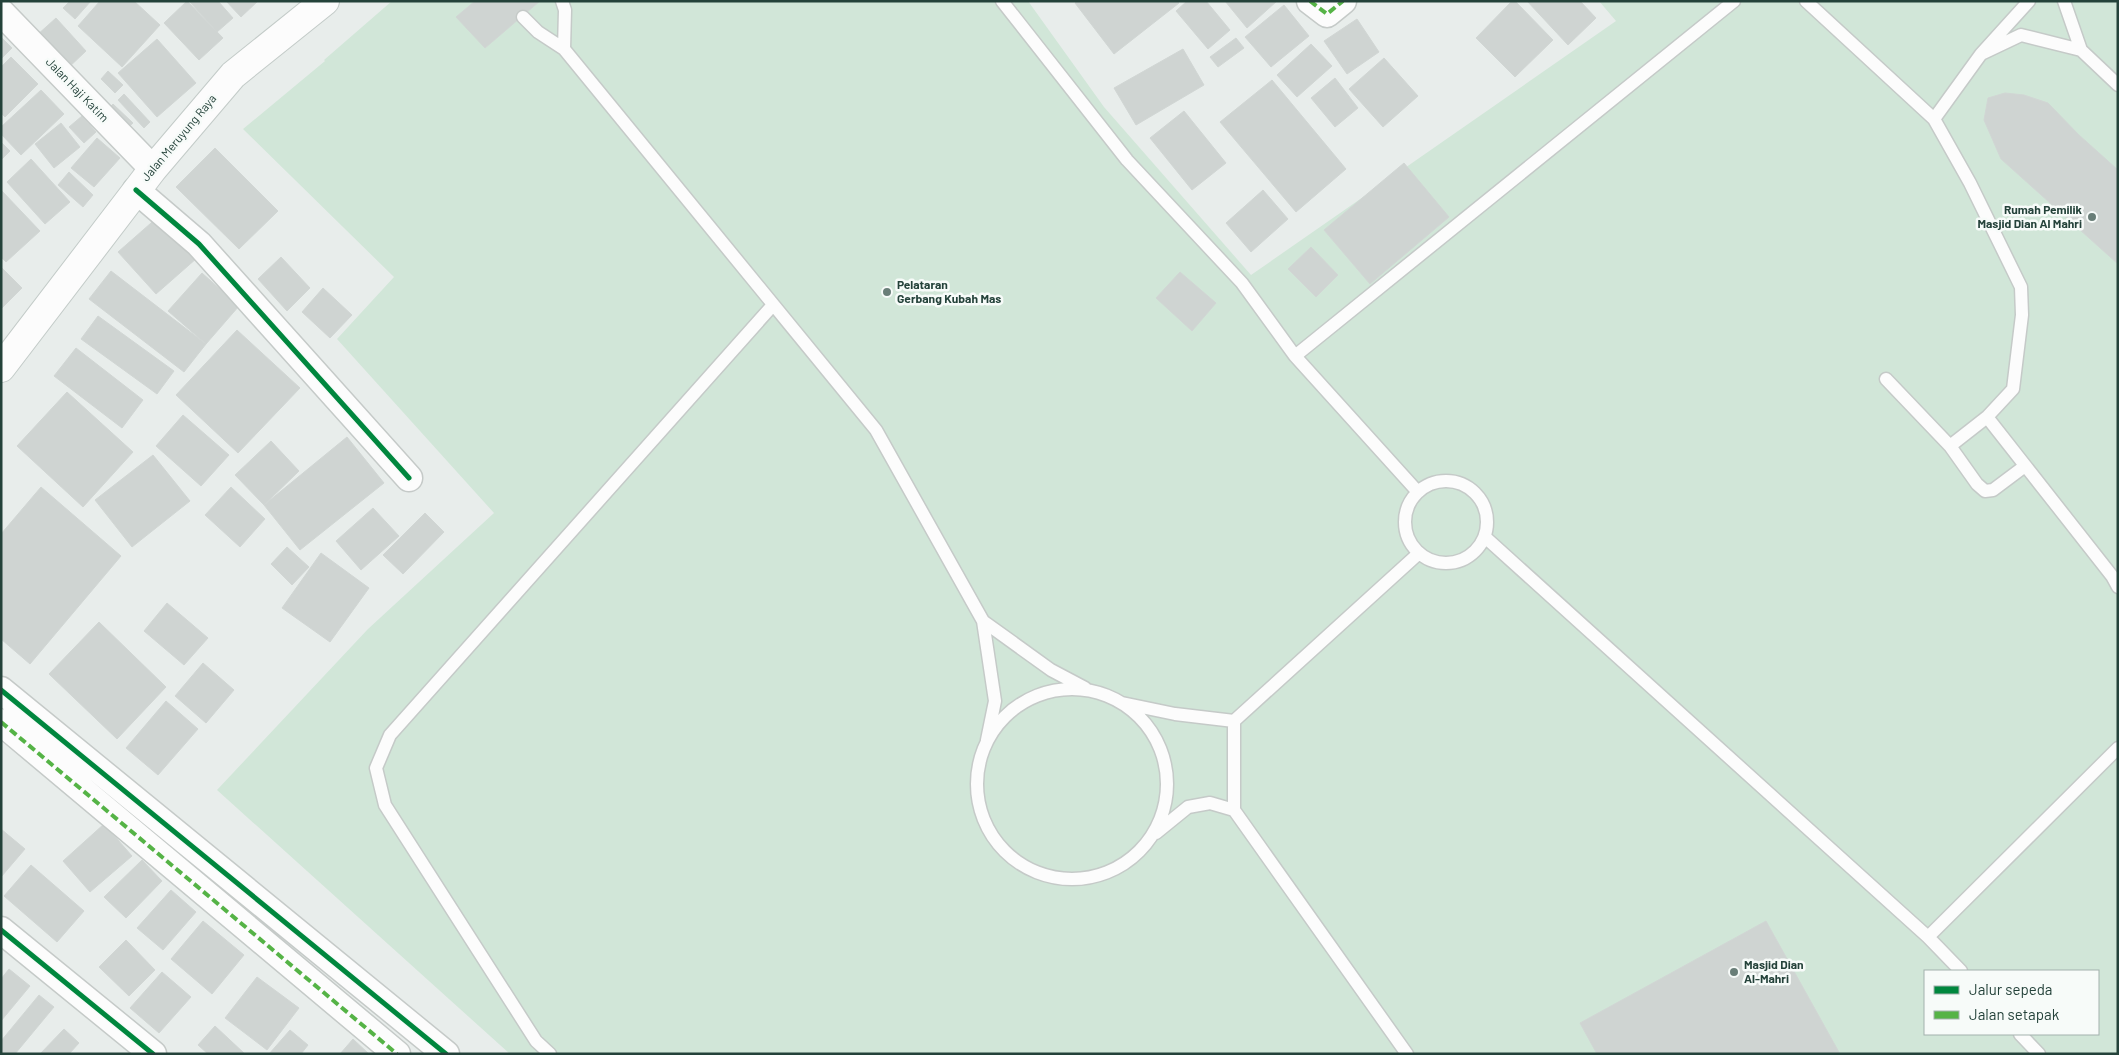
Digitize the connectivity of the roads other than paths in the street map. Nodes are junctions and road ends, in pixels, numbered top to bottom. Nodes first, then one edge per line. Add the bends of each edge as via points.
1 (325, 1) edge
2 (562, 1) edge
3 (1002, 1) edge
4 (1310, 1) edge
5 (1343, 1) edge
6 (1734, 1) edge
7 (1806, 1) edge
8 (2029, 1) edge
9 (2064, 1) edge
10 (1, 12) edge
11 (523, 17) dead end
12 (564, 49) junction
13 (2081, 50) junction
14 (1981, 54) junction
15 (2118, 84) edge
16 (1934, 119) junction
17 (153, 168) junction
18 (136, 190) junction
19 (773, 305) junction
20 (1295, 356) junction
21 (1, 368) edge
22 (1886, 379) dead end
23 (1987, 417) junction
24 (1950, 446) junction
25 (2025, 466) junction
26 (409, 478) dead end
27 (1417, 491) junction
28 (1485, 537) junction
29 (1418, 554) junction
30 (2118, 587) edge
31 (983, 620) junction
32 (1088, 689) junction
33 (1, 690) edge
34 (1122, 703) junction
35 (1234, 721) junction
36 (1, 722) edge
37 (987, 740) junction
38 (2118, 748) edge
39 (1234, 810) junction
40 (1156, 833) junction
41 (1, 930) edge
42 (1928, 937) junction
43 (1960, 970) edge
44 (2021, 1035) edge
45 (153, 1054) edge
46 (397, 1054) edge
47 (446, 1054) edge
48 (550, 1054) edge
49 (1407, 1054) edge
50 (2039, 1054) edge

1 - 17 main road, Jalan Meruyung Raya via 233,75
2 - 12 lane via 565,10
3 - 20 lane via 1127,160 1242,283
4 - 5 street via 1328,14
6 - 20 lane
7 - 16 lane
8 - 14 lane
9 - 13 lane
10 - 17 street, Jalan Haji Katim
11 - 12 lane via 538,32
12 - 19 lane
13 - 14 lane via 2021,35
13 - 15 lane
14 - 16 lane
16 - 23 lane via 1970,183 2021,287 2022,315 2013,389
17 - 18 main road, Jalan Meruyung Raya
18 - 21 main road, Jalan Meruyung Raya
18 - 26 street via 199,244
19 - 31 lane via 876,430
19 - 48 lane via 390,735 376,768 385,805 536,1042
20 - 27 lane
22 - 24 lane
23 - 24 lane
23 - 25 lane
24 - 25 lane via 1976,484 1986,491 1993,490
25 - 30 lane
27 - 28 lane via 1437,481 1459,482 1477,494 1487,514
27 - 29 lane via 1406,509 1404,531
28 - 29 lane via 1474,554 1456,563 1436,563
28 - 42 lane
29 - 35 lane
31 - 32 lane via 1051,670
31 - 37 lane via 995,701
32 - 34 lane
32 - 37 lane via 1058,689 1029,698 1004,715
33 - 47 street
34 - 35 lane
34 - 40 lane via 1149,728 1166,761 1167,798
35 - 39 lane
36 - 46 street
37 - 40 lane via 976,775 980,812 997,844 1026,868 1061,880 1098,877 1131,861
38 - 42 lane
39 - 40 lane via 1210,803 1188,807
39 - 49 lane
41 - 45 street
42 - 43 lane
44 - 50 lane

